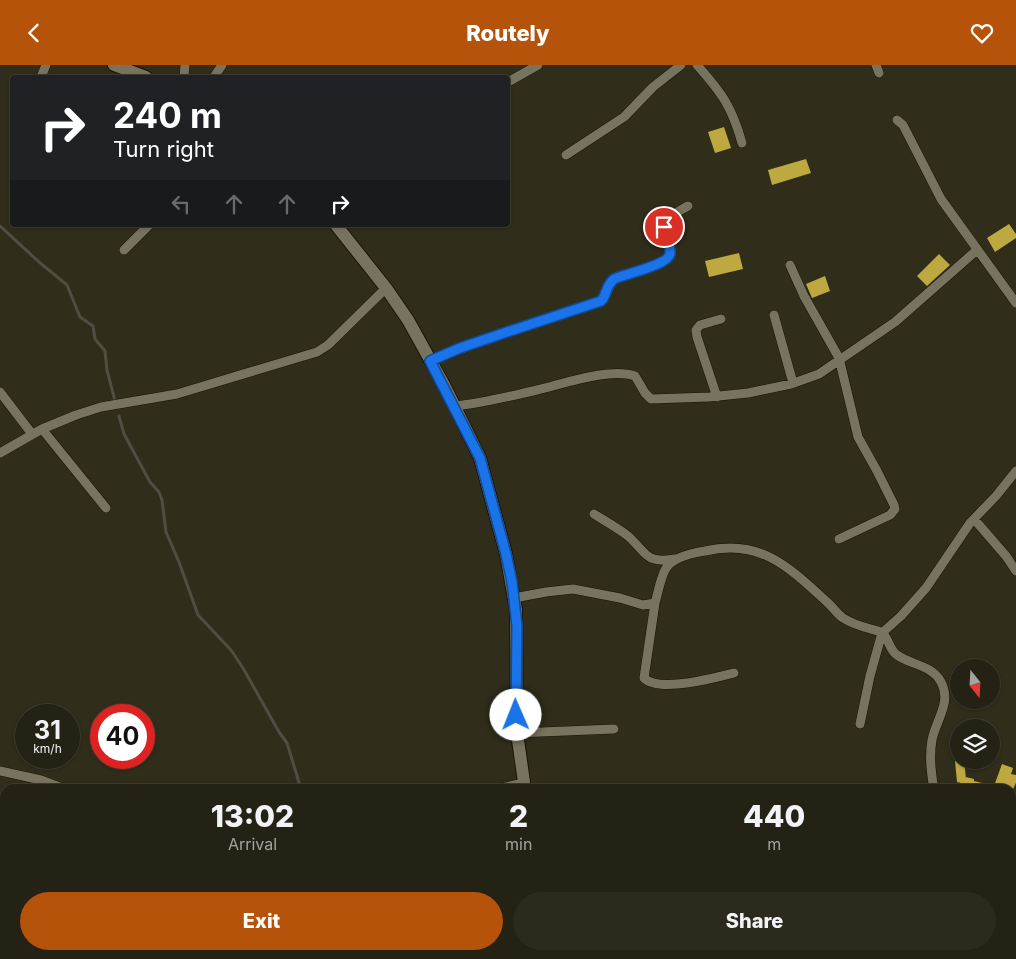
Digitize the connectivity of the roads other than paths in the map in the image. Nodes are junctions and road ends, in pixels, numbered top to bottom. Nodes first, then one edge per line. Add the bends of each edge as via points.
1 (114, 65) edge
2 (538, 65) edge
3 (681, 65) edge
4 (697, 65) edge
5 (126, 74) edge
6 (510, 81) edge
7 (897, 119) dead end
8 (742, 143) dead end
9 (566, 155) dead end
10 (688, 206) dead end
11 (147, 227) edge
12 (338, 227) edge
13 (977, 249) junction
14 (124, 250) dead end
15 (790, 265) dead end
16 (386, 288) junction
17 (1016, 303) edge
18 (774, 315) dead end
19 (721, 319) dead end
20 (839, 358) junction
21 (430, 361) junction
22 (793, 383) junction
23 (0, 392) edge
24 (717, 397) junction
25 (455, 406) junction
26 (42, 429) junction
27 (32, 434) junction
28 (0, 453) edge
29 (1016, 471) edge
30 (106, 508) dead end
31 (594, 514) dead end
32 (974, 519) junction
33 (839, 539) dead end
34 (682, 557) junction
35 (1016, 571) edge
36 (514, 598) junction
37 (656, 603) junction
38 (882, 633) junction
39 (734, 673) dead end
40 (860, 724) dead end
41 (614, 729) dead end
42 (517, 733) junction
43 (0, 771) edge
44 (52, 784) edge
45 (525, 784) edge
46 (933, 784) edge

1 - 5 street
2 - 6 street
3 - 9 street via 666,75 624,117
4 - 8 street via 729,105
7 - 13 street via 941,199
10 - 21 street via 665,223 670,252 668,258 614,279 601,301
11 - 14 street
12 - 16 street
13 - 17 street
13 - 20 street via 895,322
15 - 20 street
16 - 21 street
16 - 26 street via 317,352 177,394 101,407
18 - 22 street
19 - 24 street via 700,325 696,330
20 - 22 street via 819,373
20 - 33 street via 858,437 895,509 890,515
21 - 25 street
22 - 24 street
23 - 27 street
24 - 25 street via 651,399 635,376 621,373
25 - 36 street via 480,458 506,554
26 - 27 street
26 - 30 street
27 - 28 street
29 - 32 street
31 - 34 street via 627,535 644,555 657,560
32 - 35 street
32 - 38 street via 926,588
34 - 37 street via 665,570
34 - 38 street via 714,548 733,547 766,554 779,561 843,618
36 - 37 street via 573,589 644,605
36 - 42 street
37 - 39 street via 644,678 648,682 696,683
38 - 40 street
38 - 46 street via 892,651 928,668 944,687 944,705 932,739
41 - 42 street
42 - 45 street
43 - 44 street

